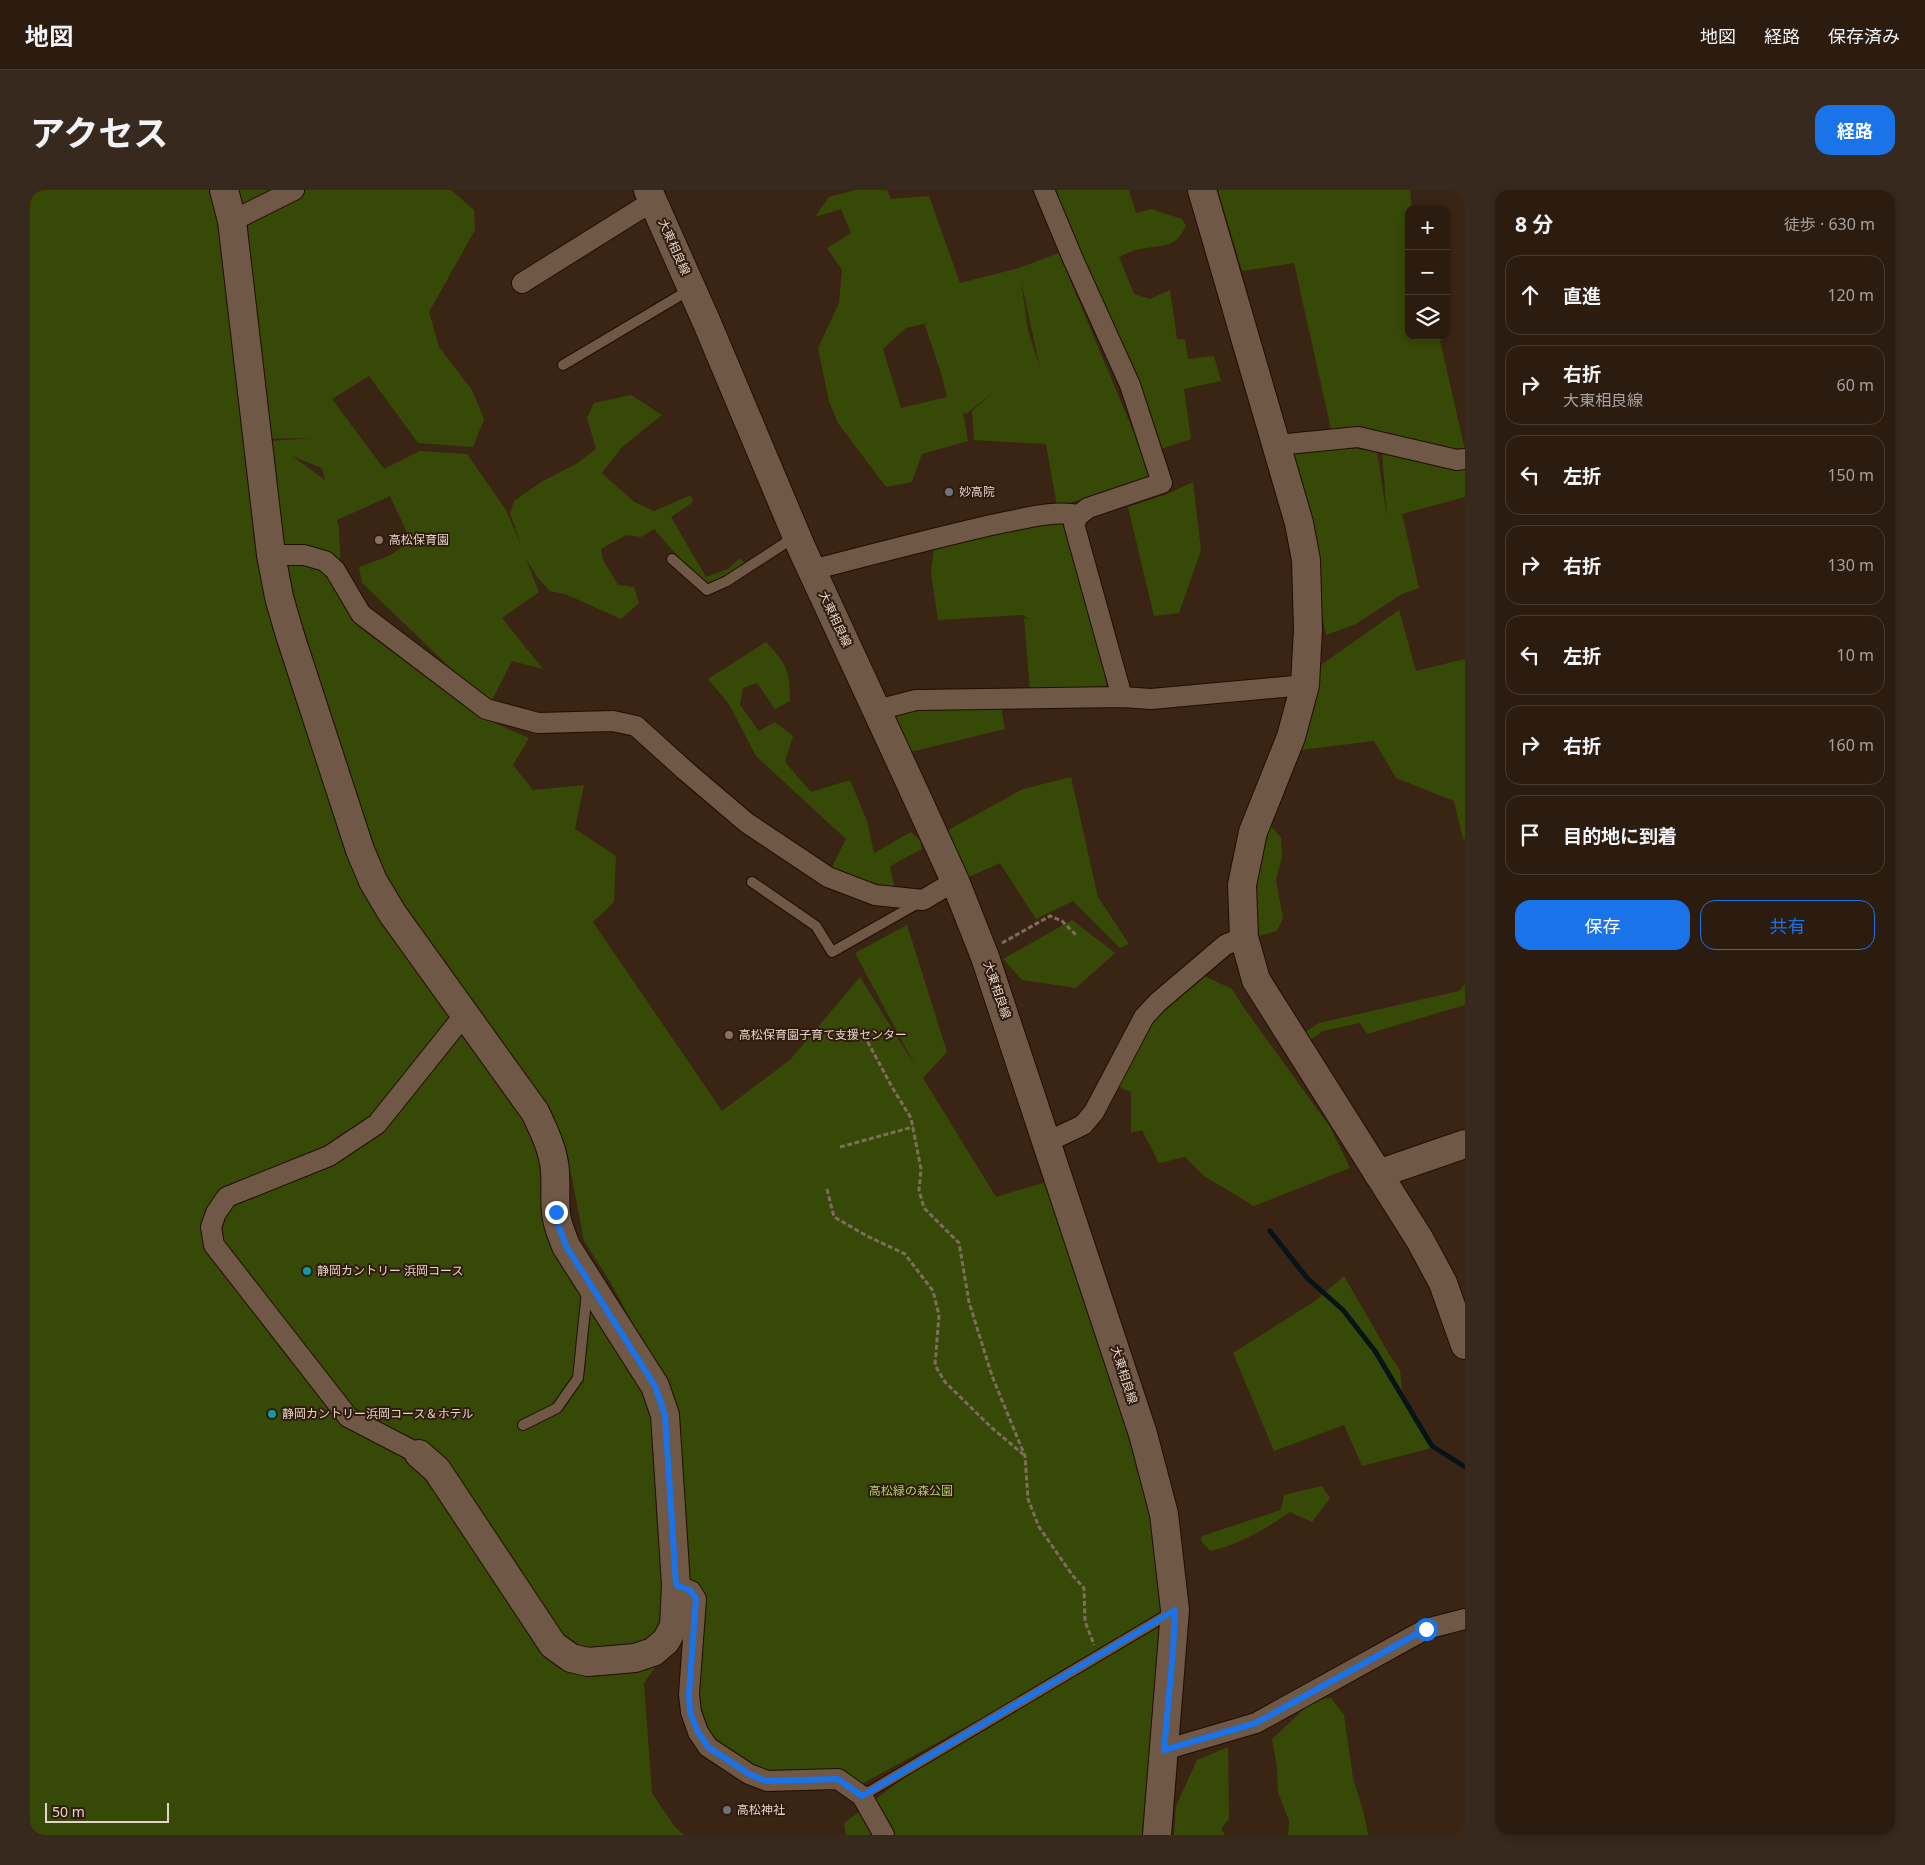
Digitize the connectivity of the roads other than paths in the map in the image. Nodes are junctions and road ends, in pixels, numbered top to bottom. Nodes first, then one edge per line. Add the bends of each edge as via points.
1 (224, 190) edge
2 (294, 190) edge
3 (1044, 190) edge
4 (1202, 190) edge
5 (650, 193) edge
6 (232, 221) junction
7 (522, 283) dead end
8 (692, 289) junction
9 (563, 365) dead end
10 (1277, 445) junction
11 (1465, 459) edge
12 (1079, 515) junction
13 (796, 536) junction
14 (271, 555) junction
15 (672, 559) dead end
16 (812, 570) junction
17 (1305, 685) junction
18 (1122, 697) junction
19 (877, 710) junction
20 (752, 882) dead end
21 (954, 882) junction
22 (923, 900) junction
23 (1244, 937) junction
24 (465, 1014) junction
25 (1047, 1142) junction
26 (1465, 1144) edge
27 (1378, 1174) junction
28 (588, 1281) junction
29 (1465, 1345) edge
30 (523, 1425) dead end
31 (419, 1454) joint
32 (676, 1585) junction
33 (1175, 1610) junction
34 (1465, 1619) edge
35 (1164, 1750) junction
36 (862, 1796) junction
37 (884, 1835) edge
38 (1157, 1835) edge

1 - 6 street
2 - 6 street
3 - 12 street via 1130,385 1162,483 1088,508
4 - 10 street
5 - 7 street
5 - 8 street, 大東相良線
6 - 14 street
8 - 9 lane
8 - 13 street, 大東相良線
10 - 11 street via 1358,437 1457,460
10 - 17 street via 1306,560 1308,629
12 - 16 street via 1064,512 1020,519
12 - 18 street via 1074,524
13 - 15 lane via 707,590
13 - 16 street, 大東相良線
14 - 22 street via 304,555 325,561 335,570 362,614 486,709 538,723 613,721 636,726 747,822 828,877 875,895
14 - 24 street via 289,632 373,881 392,913
16 - 19 street, 大東相良線
17 - 18 street via 1151,699
17 - 23 street via 1291,738 1253,832 1242,885
18 - 19 street via 916,700
19 - 21 street, 大東相良線
20 - 22 lane via 816,926 832,952
21 - 22 street
21 - 25 street, 大東相良線 via 984,953
23 - 25 street via 1225,945 1158,1002 1144,1017 1094,1112 1083,1125
23 - 27 street via 1256,980
24 - 28 street via 535,1112 547,1137 557,1184 559,1227 566,1246
24 - 31 street via 377,1124 328,1156 227,1197 211,1227 214,1245 348,1417
25 - 33 street, 大東相良線 via 1143,1434 1164,1514
26 - 27 street
27 - 29 street via 1443,1283
28 - 30 lane via 578,1378 557,1408
28 - 32 street via 655,1386 665,1415
31 - 32 street via 437,1470 553,1645 571,1658 588,1662 635,1658 653,1652 666,1641 674,1626
32 - 36 street via 691,1591 696,1599 689,1694 693,1719 708,1747 749,1774 766,1781 838,1779
33 - 35 street, 大東相良線
33 - 36 lane
34 - 35 street via 1426,1629 1256,1723
35 - 38 street, 大東相良線
36 - 37 street

